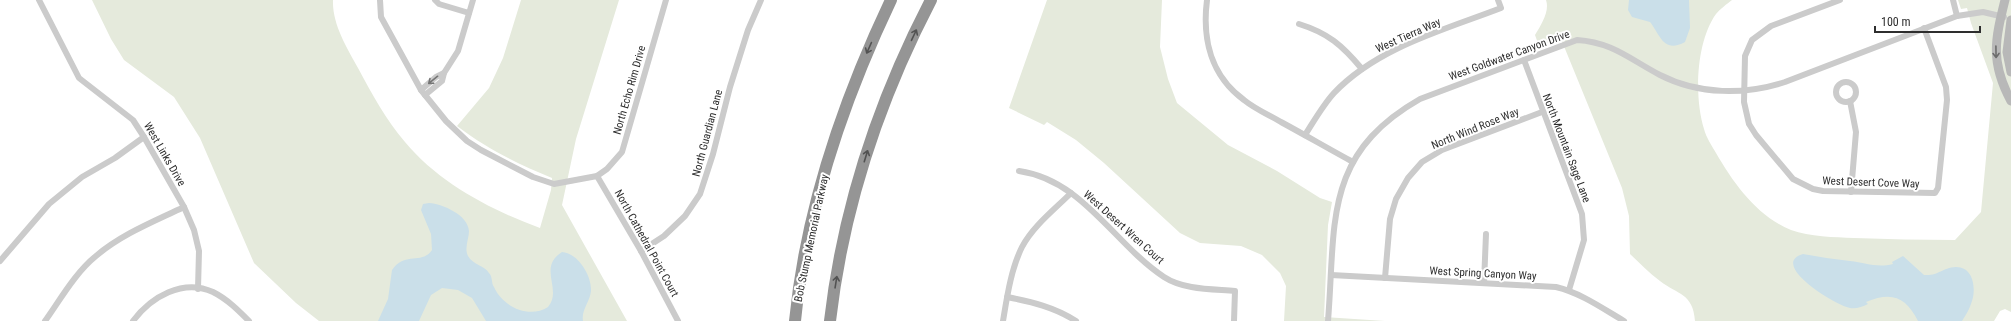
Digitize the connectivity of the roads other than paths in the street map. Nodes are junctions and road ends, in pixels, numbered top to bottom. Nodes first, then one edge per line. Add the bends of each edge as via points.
1 (39, 0) edge
2 (380, 0) edge
3 (435, 0) edge
4 (473, 0) edge
5 (666, 0) edge
6 (761, 0) edge
7 (891, 0) edge
8 (931, 0) edge
9 (1207, 0) edge
10 (1498, 0) edge
11 (1840, 0) edge
12 (1953, 0) edge
13 (2005, 0) edge
14 (469, 13) junction
15 (1957, 16) junction
16 (2001, 16) junction
17 (2011, 20) edge
18 (1299, 24) dead end
19 (1924, 28) junction
20 (1524, 60) junction
21 (1362, 69) junction
22 (2011, 72) edge
23 (1742, 92) junction
24 (423, 93) junction
25 (2011, 100) edge
26 (1850, 101) dead end
27 (1542, 112) junction
28 (1305, 135) junction
29 (144, 136) junction
30 (1353, 162) junction
31 (1019, 171) dead end
32 (597, 176) junction
33 (1071, 192) junction
34 (1851, 192) junction
35 (184, 208) junction
36 (1486, 234) dead end
37 (641, 251) junction
38 (1, 258) edge
39 (1331, 275) junction
40 (1385, 278) junction
41 (1484, 283) junction
42 (198, 289) junction
43 (1569, 290) junction
44 (1007, 297) junction
45 (45, 321) edge
46 (133, 321) edge
47 (249, 321) edge
48 (678, 321) edge
49 (795, 321) edge
50 (830, 321) edge
51 (1003, 321) edge
52 (1076, 321) edge
53 (1234, 321) edge
54 (1328, 321) edge
55 (1624, 321) edge

1 - 29 street, West Links Drive via 78,78 133,120
2 - 24 street via 380,17
3 - 14 street via 439,4
4 - 14 street
5 - 32 street, North Echo Rim Drive via 622,152
6 - 37 street, North Guardian Lane via 748,30 730,87 700,194 685,216 664,236
7 -> 49 highway, Bob Stump Memorial Parkway via 856,76 830,152 807,243
50 -> 8 highway via 844,237 863,164 888,93
9 - 28 street via 1206,32 1212,60 1218,73 1245,101
10 - 21 street, West Tierra Way via 1501,8 1396,50
11 - 23 street, West Desert Cove Way via 1771,26 1752,40 1745,56
12 - 15 street
13 - 16 street
14 - 24 street via 458,51 442,81
15 - 16 street, West Goldwater Canyon Drive via 1983,12
15 - 19 street, West Goldwater Canyon Drive
16 - 17 street, West Goldwater Canyon Drive
16 -> 25 street via 1997,34 1997,66
17 - 22 street via 2007,52
18 - 21 street via 1330,37 1345,48
19 - 23 street, West Goldwater Canyon Drive via 1785,82
19 - 34 street, West Desert Cove Way via 1946,87 1947,100 1938,188 1935,192
20 - 23 street, West Goldwater Canyon Drive via 1577,40 1595,42 1619,51 1678,83 1712,90
20 - 27 street, North Mountain Sage Lane
20 - 30 street, West Goldwater Canyon Drive via 1420,99 1373,133
21 - 28 street, West Tierra Way via 1334,93
23 - 34 street, West Desert Cove Way via 1749,124 1793,179 1813,189
24 - 32 street via 467,141 533,177 554,184
26 - 34 street via 1856,132
27 - 40 street, North Wind Rose Way via 1442,150 1422,162 1408,178 1396,199 1390,218
27 - 43 street, North Mountain Sage Lane via 1582,214 1584,240
28 - 30 street
29 - 35 street, West Links Drive
29 - 38 street via 115,158 82,177 49,204
30 - 39 street, West Goldwater Canyon Drive via 1342,187 1335,217
31 - 33 street, West Desert Wren Court via 1051,180
32 - 37 street, North Cathedral Point Court
33 - 44 street via 1023,246 1016,261
33 - 53 street, West Desert Wren Court via 1165,277 1204,289 1235,290
35 - 42 street, West Links Drive via 194,230 199,250
35 - 45 street via 127,234 95,257
36 - 41 street
37 - 48 street, North Cathedral Point Court
39 - 40 street, West Spring Canyon Way
39 - 54 street, West Goldwater Canyon Drive
40 - 41 street, West Spring Canyon Way
41 - 43 street, West Spring Canyon Way
42 - 46 street via 176,288 156,299
42 - 47 street via 212,292 230,302
43 - 55 street, West Spring Canyon Way
44 - 51 street
44 - 52 street via 1050,307

